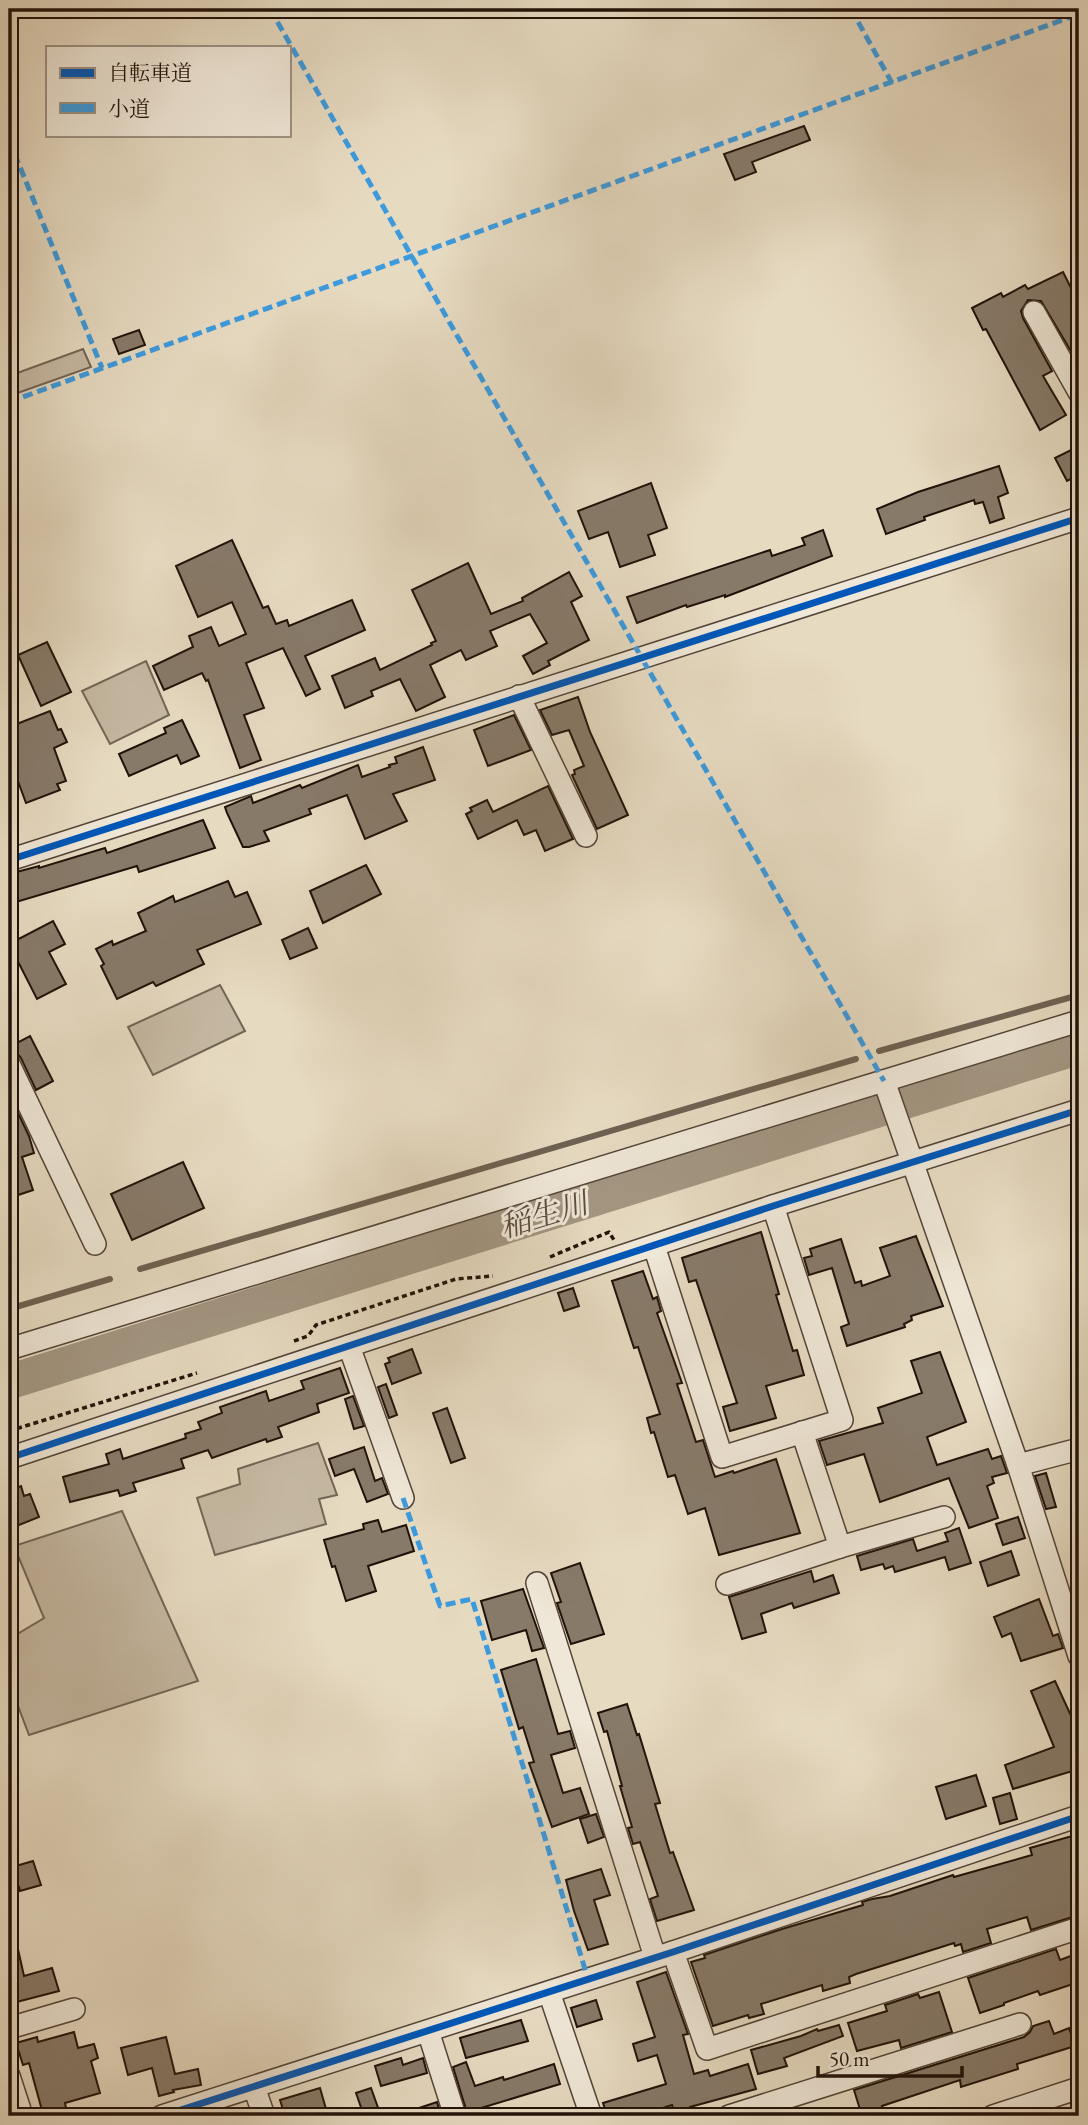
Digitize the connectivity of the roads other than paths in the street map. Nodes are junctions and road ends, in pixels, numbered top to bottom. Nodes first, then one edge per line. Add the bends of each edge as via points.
1 (1034, 312) dead end
2 (1079, 392) edge
3 (1079, 518) edge
4 (519, 696) junction
5 (586, 836) dead end
6 (9, 860) edge
7 (1079, 1021) edge
8 (9, 1064) edge
9 (886, 1087) junction
10 (1079, 1110) edge
11 (913, 1161) junction
12 (773, 1206) junction
13 (95, 1244) dead end
14 (654, 1246) junction
15 (349, 1346) junction
16 (9, 1349) edge
17 (802, 1432) junction
18 (1079, 1450) edge
19 (9, 1458) edge
20 (1018, 1465) junction
21 (402, 1498) dead end
22 (944, 1517) dead end
23 (840, 1547) junction
24 (537, 1583) dead end
25 (726, 1584) dead end
26 (1079, 1656) edge
27 (1079, 1816) edge
28 (1079, 1928) edge
29 (664, 1955) junction
30 (549, 1992) junction
31 (74, 2009) dead end
32 (1020, 2024) dead end
33 (9, 2028) edge
34 (428, 2031) junction
35 (9, 2076) edge
36 (254, 2087) junction
37 (1079, 2088) edge
38 (22, 2116) edge
39 (162, 2116) edge
40 (264, 2116) edge
41 (455, 2116) edge
42 (591, 2116) edge
43 (729, 2116) edge
44 (993, 2116) edge

1 - 2 street
3 - 4 street
4 - 5 street
4 - 6 street
7 - 9 street
8 - 13 street
9 - 11 street
9 - 16 street
10 - 11 street
11 - 12 street
11 - 20 street
12 - 14 street
12 - 17 street via 842,1420
14 - 15 street
14 - 17 street via 722,1457
15 - 19 street
15 - 21 street
17 - 23 street
18 - 20 street
20 - 26 street
22 - 23 street
23 - 25 street
24 - 29 street
27 - 29 street
28 - 29 street via 707,2049
29 - 30 street
30 - 34 street
30 - 42 street
31 - 33 street
32 - 43 street
34 - 36 street
34 - 41 street
35 - 38 street
36 - 39 street
36 - 40 street
37 - 44 street

